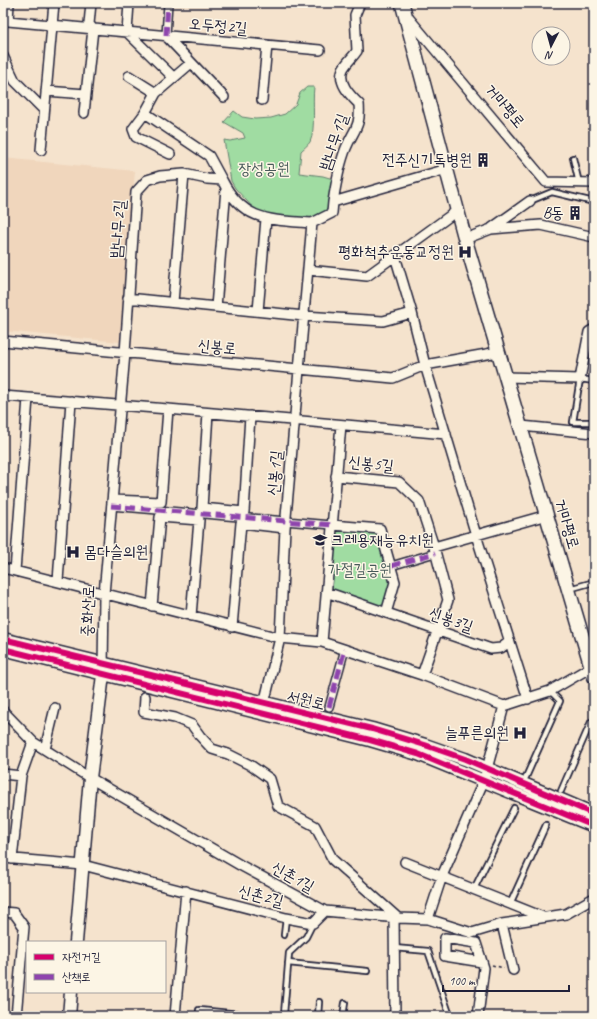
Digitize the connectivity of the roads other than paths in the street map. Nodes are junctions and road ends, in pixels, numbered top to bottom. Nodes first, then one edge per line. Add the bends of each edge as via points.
1 (9, 3) edge
2 (54, 3) edge
3 (91, 3) edge
4 (129, 3) edge
5 (168, 3) edge
6 (359, 6) edge
7 (404, 9) edge
8 (5, 21) edge
9 (53, 25) junction
10 (92, 29) junction
11 (127, 32) junction
12 (166, 36) junction
13 (267, 46) junction
14 (320, 50) dead end
15 (3, 56) edge
16 (191, 63) junction
17 (129, 76) dead end
18 (173, 77) junction
19 (46, 91) junction
20 (156, 93) junction
21 (86, 94) junction
22 (224, 98) dead end
23 (262, 100) dead end
24 (44, 110) junction
25 (84, 113) dead end
26 (145, 113) junction
27 (41, 150) dead end
28 (170, 154) dead end
29 (573, 158) dead end
30 (447, 169) junction
31 (184, 174) junction
32 (222, 180) junction
33 (580, 183) junction
34 (594, 183) edge
35 (226, 189) junction
36 (530, 201) joint
37 (333, 202) junction
38 (594, 202) edge
39 (458, 210) junction
40 (266, 219) junction
41 (312, 223) junction
42 (490, 229) junction
43 (594, 237) edge
44 (465, 239) junction
45 (395, 256) junction
46 (308, 270) junction
47 (128, 298) junction
48 (173, 302) junction
49 (216, 307) junction
50 (258, 311) junction
51 (412, 313) junction
52 (304, 316) junction
53 (594, 329) edge
54 (591, 339) edge
55 (3, 341) edge
56 (498, 352) junction
57 (124, 353) junction
58 (425, 365) junction
59 (300, 370) junction
60 (506, 376) junction
61 (580, 379) junction
62 (594, 381) edge
63 (3, 396) edge
64 (28, 398) junction
65 (71, 401) junction
66 (119, 405) junction
67 (168, 409) junction
68 (208, 413) junction
69 (250, 416) junction
70 (295, 421) junction
71 (594, 422) edge
72 (341, 425) junction
73 (521, 426) junction
74 (594, 433) edge
75 (446, 434) junction
76 (336, 476) junction
77 (111, 503) junction
78 (547, 515) junction
79 (332, 525) junction
80 (285, 528) junction
81 (476, 535) junction
82 (434, 550) junction
83 (391, 566) junction
84 (3, 568) edge
85 (15, 571) junction
86 (58, 581) junction
87 (594, 582) edge
88 (568, 589) junction
89 (326, 592) junction
90 (104, 594) junction
91 (152, 606) junction
92 (386, 613) junction
93 (191, 616) junction
94 (232, 626) junction
95 (438, 631) junction
96 (280, 638) junction
97 (3, 639) edge
98 (322, 642) junction
99 (509, 642) junction
100 (3, 649) edge
101 (345, 649) junction
102 (103, 669) junction
103 (593, 671) edge
104 (422, 675) junction
105 (550, 692) junction
106 (145, 697) dead end
107 (528, 699) junction
108 (504, 706) junction
109 (329, 707) dead end
110 (55, 708) dead end
111 (263, 708) junction
112 (3, 710) edge
113 (594, 720) edge
114 (33, 742) junction
115 (45, 749) junction
116 (487, 768) junction
117 (3, 774) edge
118 (21, 776) junction
119 (526, 777) dead end
120 (90, 778) junction
121 (484, 780) junction
122 (561, 791) dead end
123 (514, 808) dead end
124 (594, 814) edge
125 (546, 825) dead end
126 (594, 826) edge
127 (7, 858) edge
128 (405, 862) dead end
129 (83, 865) junction
130 (442, 876) junction
131 (474, 889) junction
132 (186, 891) junction
133 (594, 898) edge
134 (510, 904) junction
135 (325, 911) junction
136 (3, 912) edge
137 (286, 918) junction
138 (396, 918) junction
139 (544, 918) junction
140 (428, 919) junction
141 (313, 923) junction
142 (441, 924) junction
143 (502, 924) junction
144 (284, 935) dead end
145 (445, 938) junction
146 (76, 941) edge
147 (394, 948) junction
148 (482, 962) junction
149 (288, 963) junction
150 (513, 970) road end
151 (367, 971) dead end
152 (72, 993) edge
153 (319, 1002) dead end
154 (345, 1003) dead end
155 (284, 1014) junction
156 (236, 1015) edge
157 (16, 1016) edge
158 (69, 1016) edge
159 (175, 1016) edge
160 (198, 1016) edge
161 (261, 1016) edge
162 (278, 1016) edge
163 (290, 1016) edge
164 (318, 1016) edge
165 (343, 1016) edge
166 (395, 1016) edge
167 (450, 1016) edge
168 (478, 1016) edge

1 - 8 street
2 - 9 street
3 - 10 street via 89,24
4 - 11 street
5 - 12 street, 오두정2길
6 - 37 street, 밤나무1길 via 355,14 357,51 343,70 342,79 347,92 359,104 360,115 357,128 346,148
7 - 30 main road, 거마평로
7 - 33 street, 거마평로 via 546,182
8 - 9 street, 오두정2길
9 - 10 street, 오두정2길
9 - 19 street
10 - 11 street, 오두정2길
10 - 21 street
11 - 12 street, 오두정2길
11 - 18 street
12 - 13 street, 오두정2길
12 - 16 street, 오두정2길
13 - 14 street, 오두정2길
13 - 23 street, 오두정2길
15 - 24 street via 15,81
16 - 18 street
16 - 22 street, 오두정2길
17 - 20 street
18 - 20 street
19 - 21 street
19 - 24 street
20 - 26 street
21 - 25 street
24 - 27 street
26 - 28 street via 133,129 136,137
26 - 32 street via 209,156
29 - 33 lane
30 - 37 street
30 - 39 main road, 거마평로
31 - 32 street, 밤나무2길
31 - 47 street, 밤나무2길 via 146,180 136,192
31 - 48 street
32 - 35 street
33 - 34 street, 거마평로
35 - 40 street via 249,213
35 - 49 street
36 - 38 lane via 552,192
36 - 42 street
37 - 41 street, 밤나무1길 via 332,213
39 - 44 main road, 거마평로
39 - 45 street
40 - 41 street
40 - 50 street
41 - 46 street
42 - 43 street via 541,225
42 - 44 street
44 - 56 main road, 거마평로
45 - 46 street via 366,276
45 - 51 street
46 - 52 street
47 - 48 street
47 - 57 street, 밤나무2길
48 - 49 street
49 - 50 street
50 - 52 street
51 - 52 street via 383,321
51 - 58 street
52 - 59 street
53 - 54 street via 589,332
54 - 61 street
55 - 57 street, 신봉로
56 - 58 street, 신봉로
56 - 60 main road, 거마평로
57 - 59 street, 신봉로
57 - 66 street, 중화산로
58 - 59 street, 신봉로 via 393,378
58 - 75 street
59 - 70 street, 신봉1길
60 - 61 street
60 - 73 main road, 거마평로
61 - 62 lane
61 - 71 lane via 573,422
63 - 64 street
64 - 65 street
64 - 85 street
65 - 66 street
65 - 86 street
66 - 67 street
66 - 77 street, 중화산로
67 - 68 street
67 - 77 street via 161,502
68 - 69 street
68 - 69 street, 신봉1길 via 202,508 244,512
69 - 70 street
70 - 72 street
70 - 80 street, 신봉1길
72 - 75 street
72 - 76 street
73 - 74 street
73 - 78 main road, 거마평로
75 - 81 street
76 - 79 street
76 - 82 street, 신봉5길 via 399,482 419,501
77 - 79 street
77 - 90 street, 중화산로
78 - 81 street
78 - 88 main road, 거마평로
79 - 83 street via 380,529
79 - 89 street
80 - 94 street via 241,523
80 - 96 street
81 - 82 street
81 - 99 street
82 - 83 street
82 - 95 street, 신봉5길 via 448,600
83 - 92 street via 395,582
84 - 85 street
85 - 86 street
86 - 90 street
87 - 88 lane
88 - 103 main road, 거마평로
89 - 92 street, 신봉3길
89 - 98 street
90 - 91 street
90 - 102 street, 중화산로
91 - 93 street
91 - 93 street via 160,517 199,520
92 - 95 street, 신봉3길
93 - 94 street
94 - 96 street
95 - 99 street, 신봉3길 via 491,649 501,648
95 - 104 street, 신봉5길
96 - 98 street
96 - 111 street
97 - 102 street, 서원로
98 - 101 street
99 - 107 street
100 - 102 street, 서원로
101 - 104 street
101 - 109 street
102 - 111 street, 서원로
102 - 120 street, 중화산로
103 - 105 street
104 - 108 street
105 - 107 street
105 - 119 lane via 560,701
106 - 138 street via 144,712 175,718 192,725 212,748 250,765 270,779 278,806 315,826 334,860
107 - 108 street
108 - 116 street
110 - 115 street
111 - 116 street, 서원로 via 372,729
111 - 121 street, 서원로 via 418,754
112 - 114 street, 신촌1길
113 - 122 lane
114 - 115 street, 신촌1길
114 - 118 street
115 - 120 street, 신촌1길
116 - 121 street
116 - 124 street, 서원로
117 - 118 street
118 - 127 street
120 - 129 street, 중화산로
120 - 135 street, 신촌1길
121 - 126 street, 서원로
121 - 130 street
123 - 131 lane
125 - 134 lane
127 - 129 street, 신촌2길
128 - 130 street
129 - 132 street, 신촌2길
129 - 146 street, 중화산로
130 - 131 street
130 - 140 street
131 - 134 street
132 - 137 street, 신촌2길
132 - 159 street
133 - 139 street, 신촌1길 via 566,914
134 - 139 street
135 - 138 street, 신촌1길
135 - 141 street
136 - 157 street via 14,913 24,927
137 - 141 street, 신촌2길
137 - 144 lane
138 - 140 street, 신촌1길
138 - 147 street
139 - 143 street, 신촌1길
140 - 142 street, 신촌1길
141 - 149 lane via 306,937 289,952
142 - 143 street, 신촌1길 via 472,933
142 - 145 street
143 - 150 street
145 - 148 street via 476,943
145 - 148 street via 445,956
147 - 166 street
147 - 167 lane via 428,951
148 - 168 street via 484,968
149 - 151 lane
149 - 155 lane
152 - 158 street
153 - 164 lane
154 - 165 lane
155 - 162 lane
155 - 163 lane
156 - 160 lane via 199,1010
156 - 161 lane

